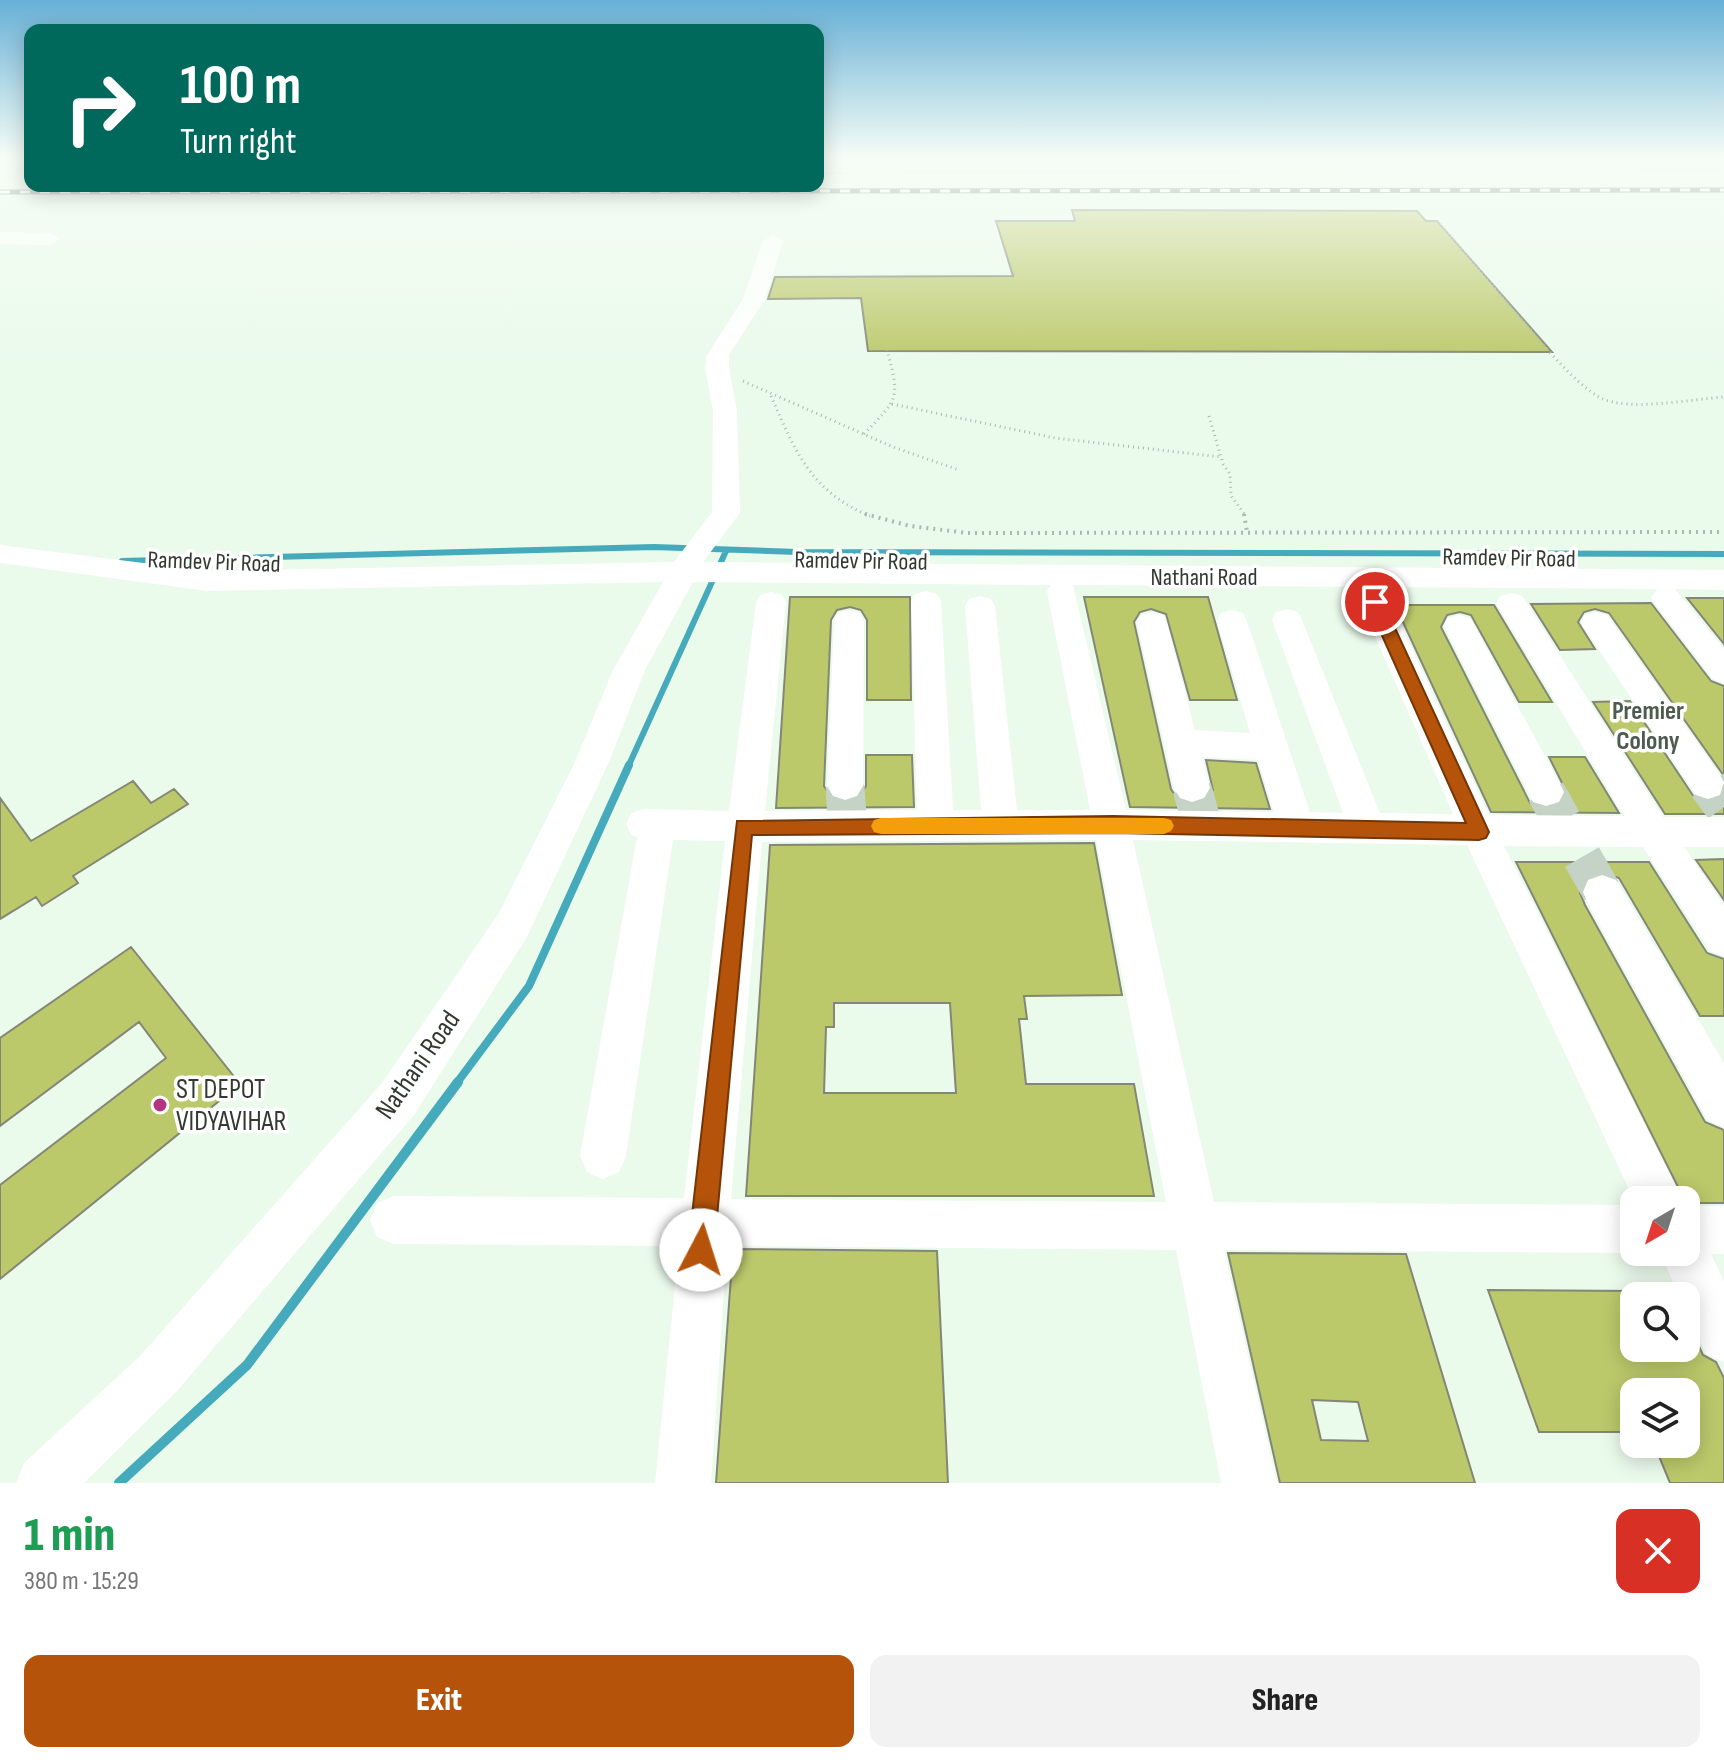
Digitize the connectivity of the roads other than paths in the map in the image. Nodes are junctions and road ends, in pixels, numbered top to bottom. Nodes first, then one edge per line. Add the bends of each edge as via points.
1 (0, 238) edge
2 (50, 239) dead end
3 (773, 241) dead end
4 (0, 543) edge
5 (0, 554) edge
6 (1724, 558) edge
7 (708, 566) junction
8 (1059, 577) junction
9 (1654, 578) junction
10 (1364, 579) junction
11 (1724, 580) edge
12 (926, 601) dead end
13 (771, 602) dead end
14 (1511, 603) dead end
15 (980, 606) dead end
16 (1287, 620) dead end
17 (849, 621) dead end
18 (1232, 621) dead end
19 (1152, 623) dead end
20 (1596, 623) dead end
21 (1459, 626) dead end
22 (1724, 671) edge
23 (1251, 682) junction
24 (1312, 684) junction
25 (1181, 743) junction
26 (1271, 747) junction
27 (1708, 785) tunnel mouth
28 (847, 809) junction
29 (1198, 810) junction
30 (936, 825) junction
31 (1000, 825) junction
32 (1113, 825) junction
33 (1565, 826) junction
34 (743, 827) junction
35 (1297, 828) junction
36 (1368, 830) junction
37 (1479, 832) junction
38 (1653, 832) junction
39 (1724, 832) edge
40 (1602, 892) tunnel mouth
41 (1724, 938) edge
42 (1718, 1083) edge
43 (603, 1156) dead end
44 (1652, 1186) edge
45 (394, 1220) dead end
46 (703, 1221) junction
47 (1193, 1225) junction
48 (1620, 1229) edge
49 (1700, 1230) edge
50 (1724, 1230) edge
51 (1691, 1266) edge
52 (1724, 1336) edge
53 (44, 1483) edge
54 (683, 1483) edge
55 (1249, 1483) edge

1 - 2 street
3 - 7 street via 754,299 718,355 726,513
4 - 7 street, Ramdev Pir Road via 206,566
5 - 7 street, Nathani Road via 207,581
6 - 9 street
7 - 8 street, Nathani Road
7 - 53 street, Nathani Road via 629,670 592,762 513,925 398,1099 158,1374
8 - 10 street, Nathani Road
8 - 32 street
9 - 10 street, Nathani Road
9 - 11 street, Nathani Road
9 - 22 street
10 - 37 street
12 - 30 street
13 - 34 street
14 - 38 street
15 - 31 street
16 - 24 street
17 - 28 street
18 - 23 street
19 - 25 street
20 - 27 street
21 - 33 street
23 - 24 street
23 - 26 street
24 - 36 street
25 - 26 street
25 - 29 street
26 - 35 street
28 - 30 street
28 - 34 street
29 - 32 street
29 - 35 street
30 - 31 street
31 - 32 street
32 - 47 street
33 - 37 street
33 - 38 street
34 - 43 street via 650,824
34 - 46 street
35 - 36 street
36 - 37 street
37 - 44 street
38 - 39 street
38 - 41 street
40 - 42 street
45 - 46 street
46 - 47 street
46 - 54 street
47 - 48 street
47 - 55 street
49 - 50 street
51 - 52 street

